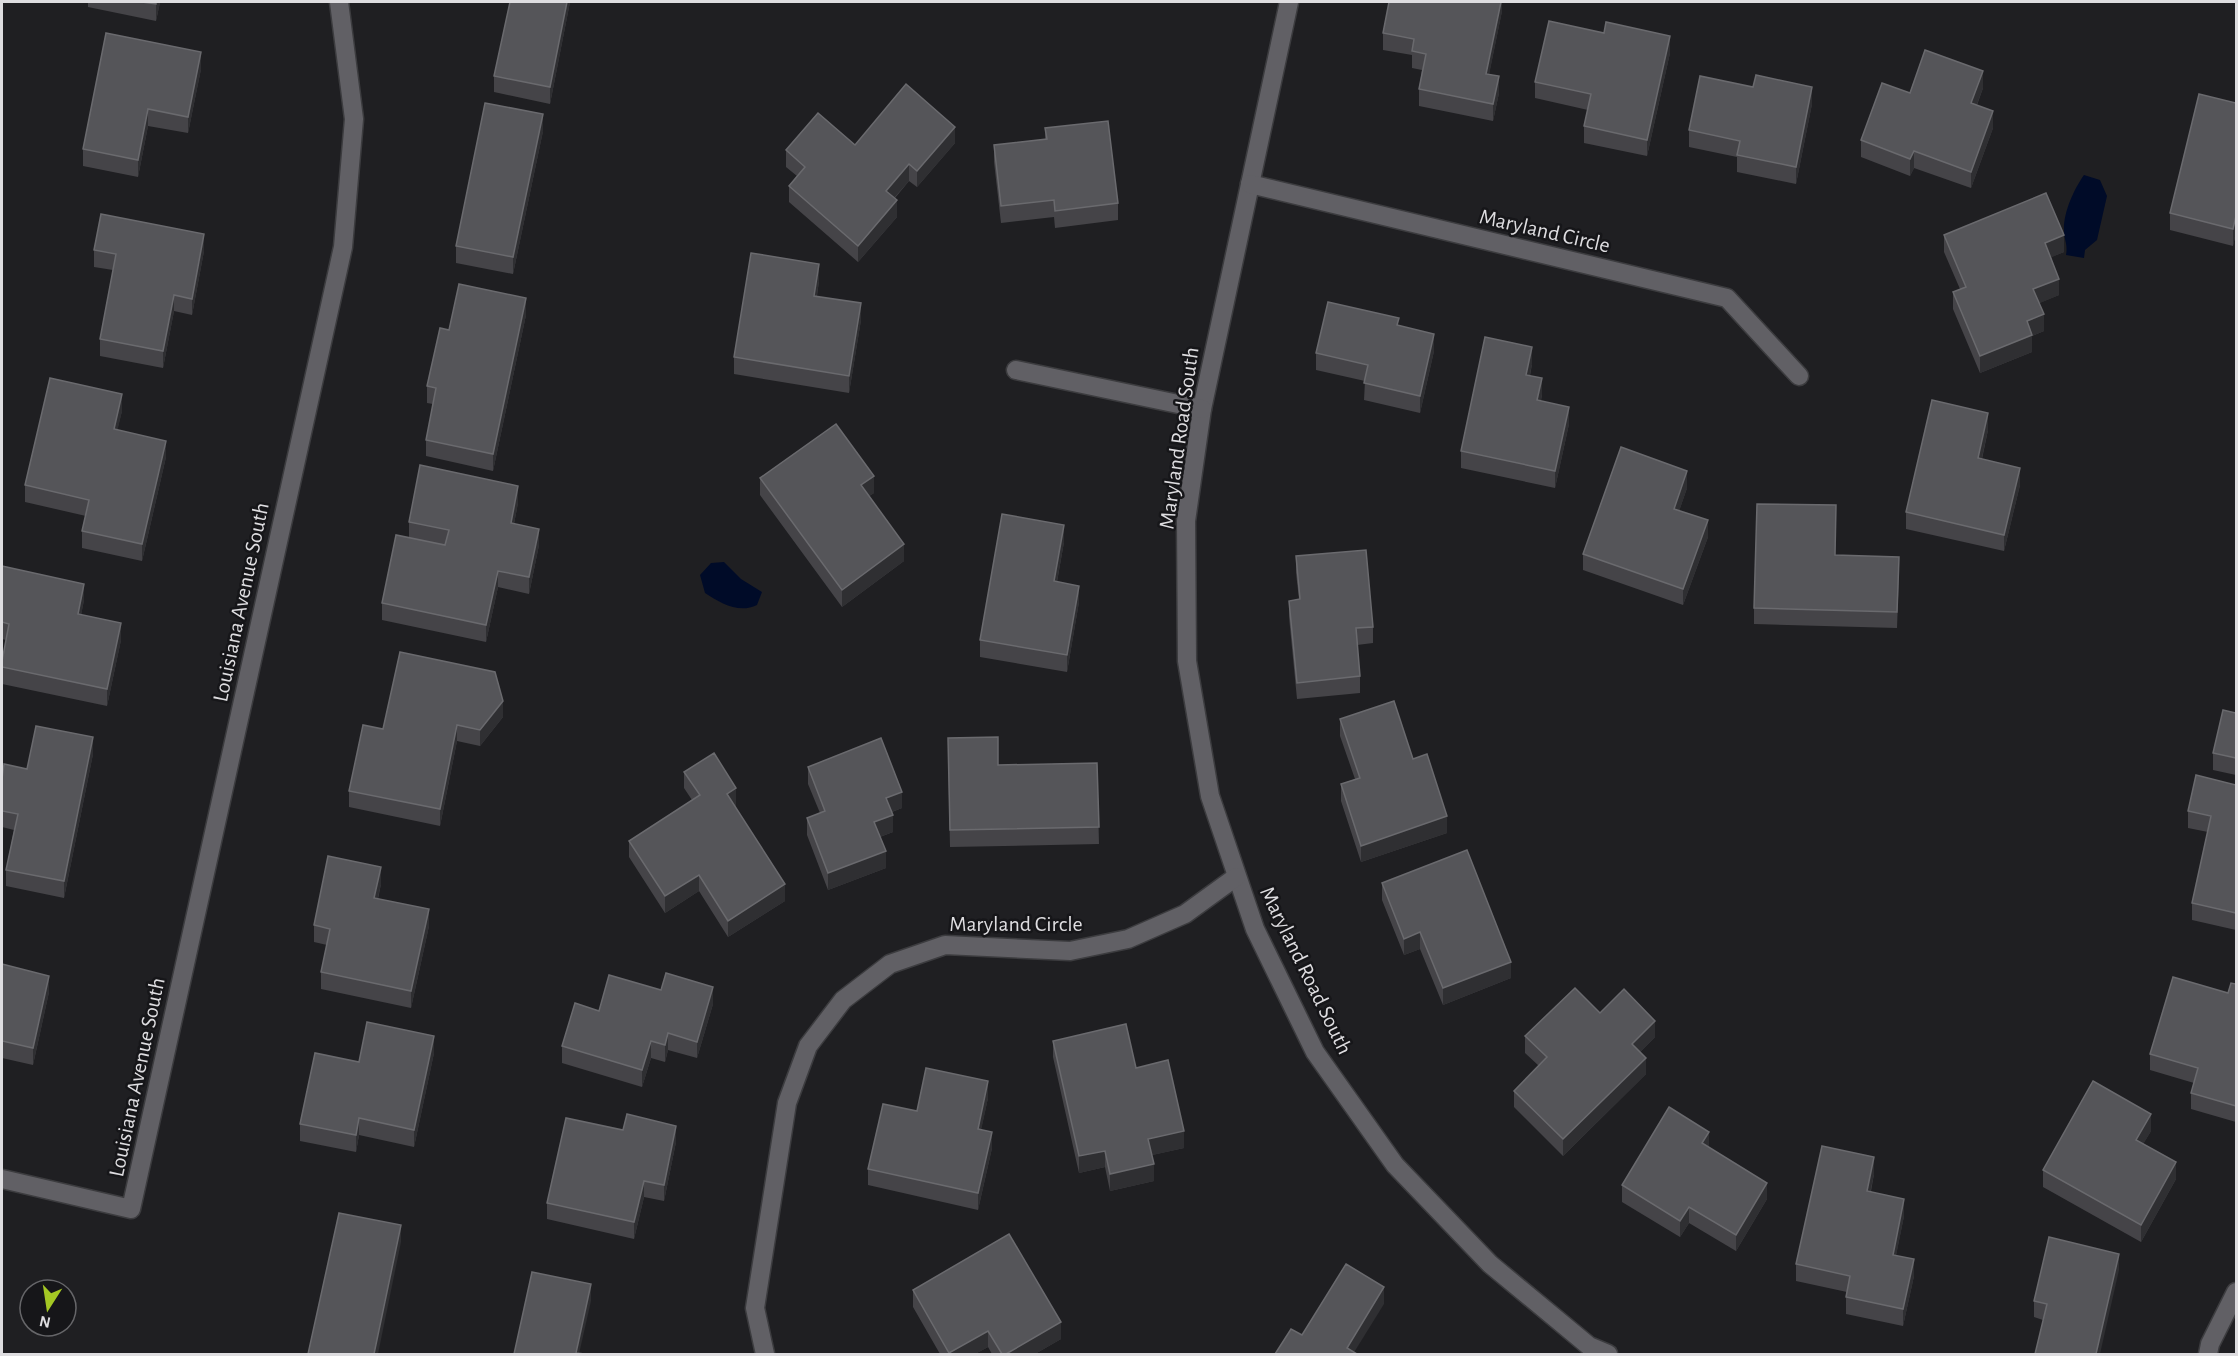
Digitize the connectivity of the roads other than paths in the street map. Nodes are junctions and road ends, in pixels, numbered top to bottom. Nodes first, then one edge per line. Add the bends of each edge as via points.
1 (339, 2) edge
2 (1289, 2) edge
3 (1250, 184) junction
4 (1016, 370) dead end
5 (1799, 376) dead end
6 (1202, 409) junction
7 (1236, 877) junction
8 (2, 1179) edge
9 (2236, 1292) edge
10 (1587, 1350) edge
11 (765, 1354) edge
12 (1608, 1354) edge
13 (2208, 1354) edge

1 - 8 street, Louisiana Avenue South via 354,119 344,247 131,1209
2 - 3 street, Maryland Road South
3 - 5 street, Maryland Circle via 1727,298
3 - 6 street, Maryland Road South
4 - 6 street
6 - 7 street, Maryland Road South via 1186,521 1187,661 1210,796
7 - 10 street, Maryland Road South via 1255,929 1316,1052 1395,1166 1490,1264
7 - 11 street, Maryland Circle via 1185,914 1128,939 1070,951 945,945 890,964 843,1000 808,1046 787,1103 755,1308
9 - 13 street
10 - 12 street, Maryland Road South

